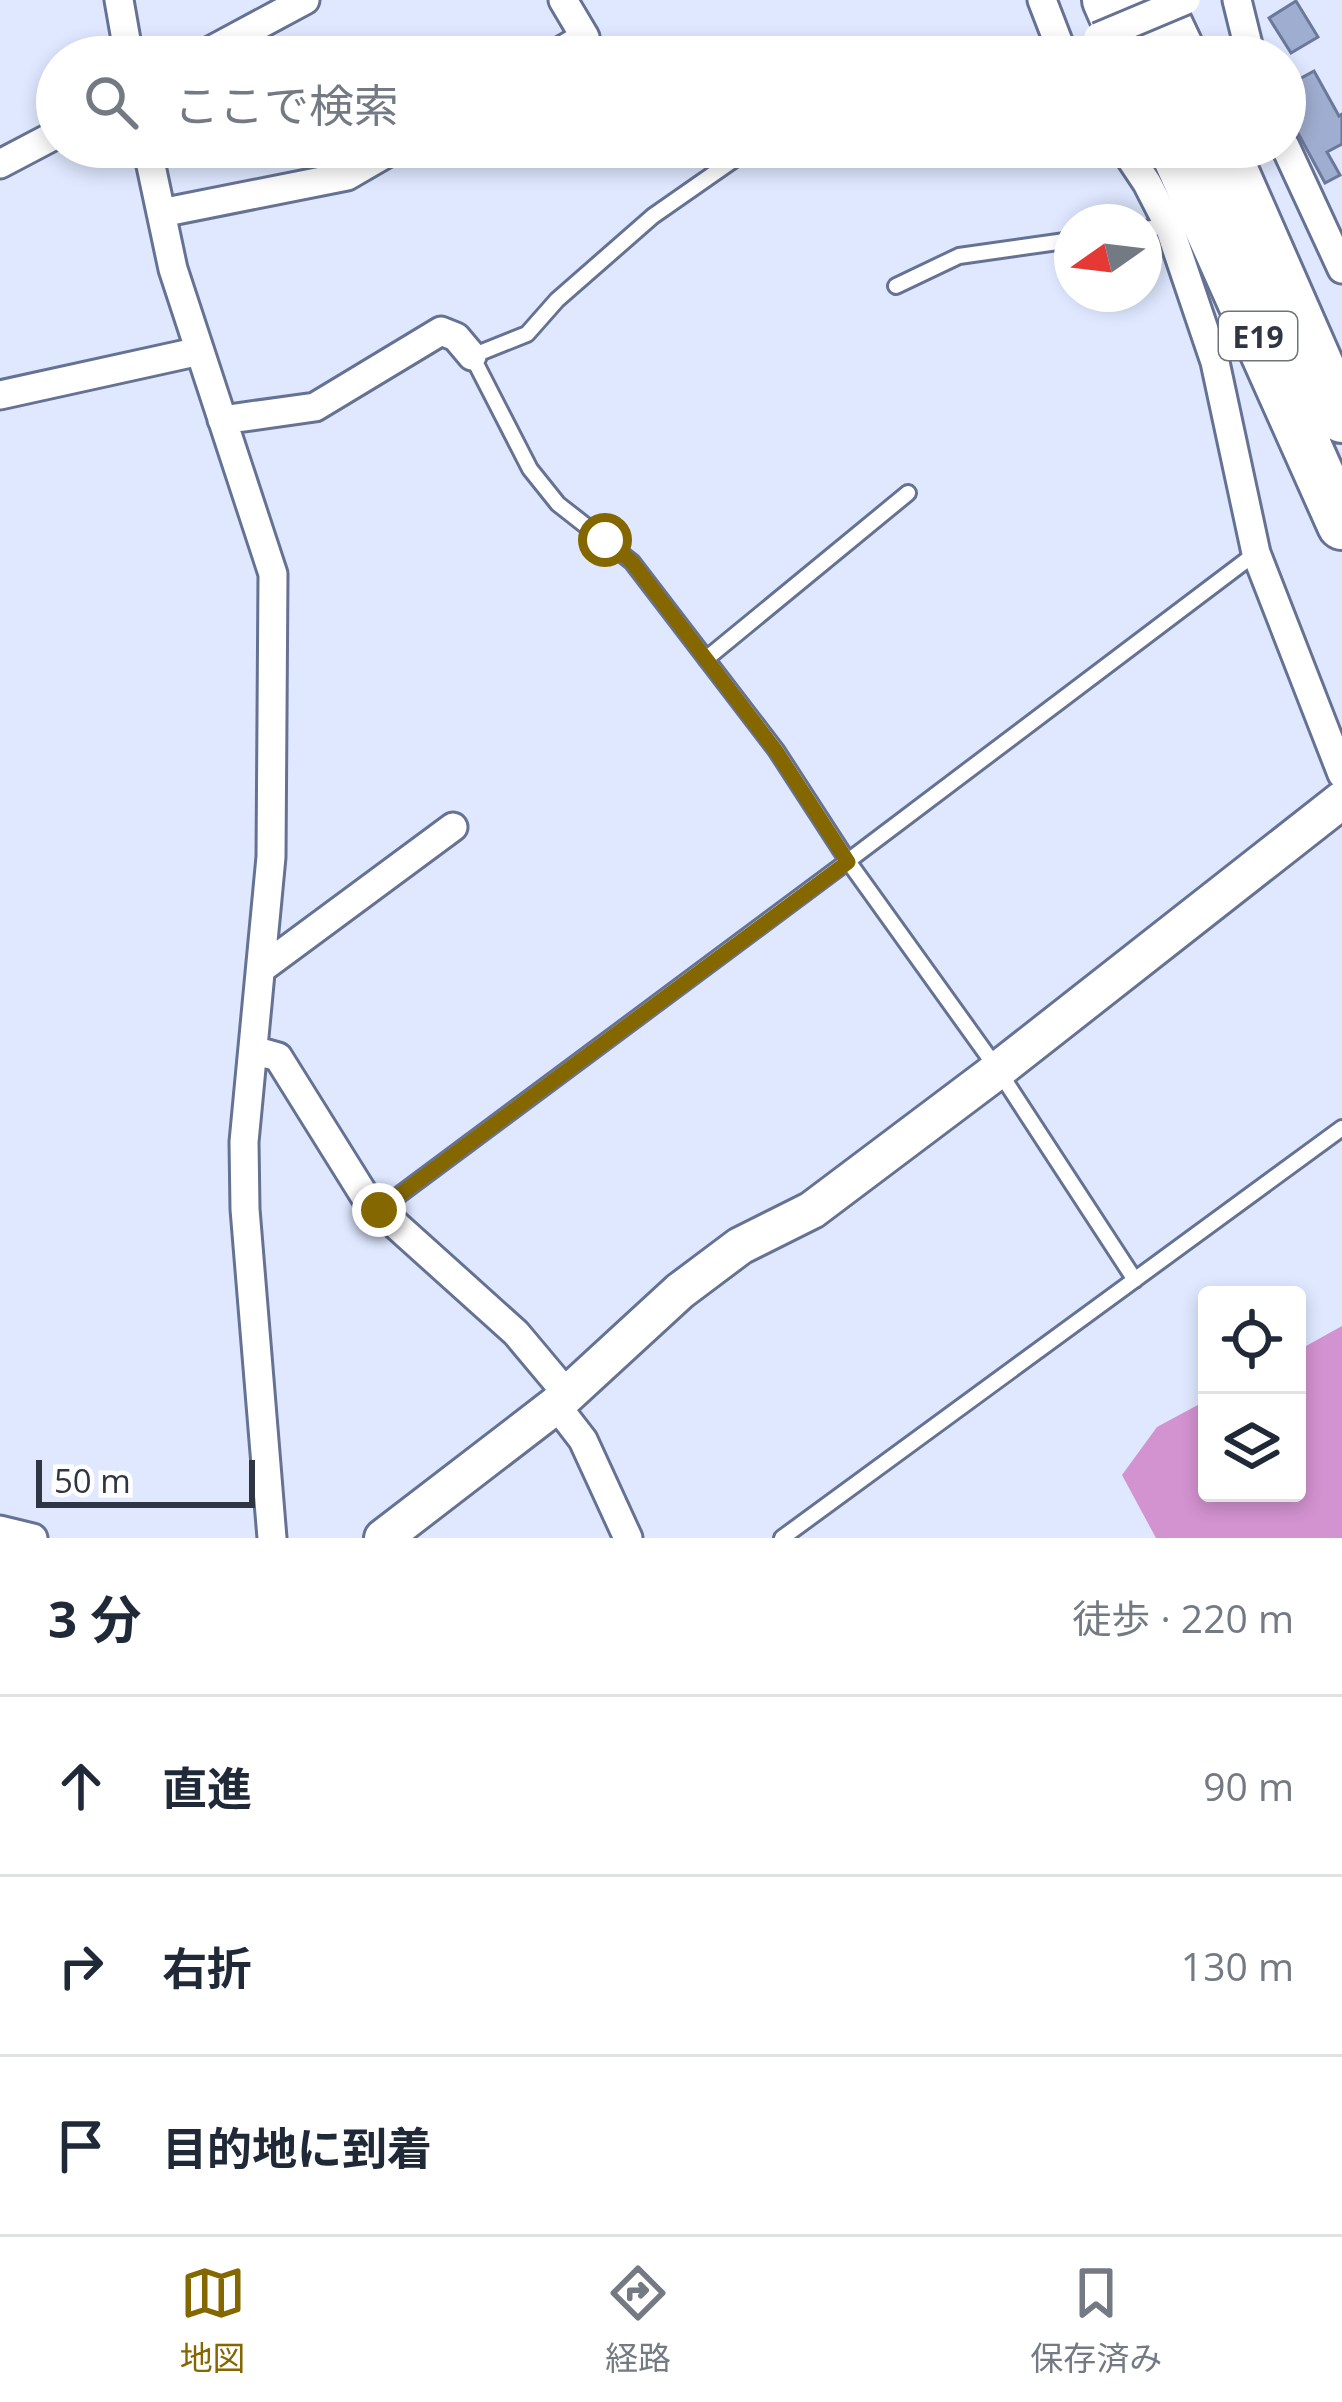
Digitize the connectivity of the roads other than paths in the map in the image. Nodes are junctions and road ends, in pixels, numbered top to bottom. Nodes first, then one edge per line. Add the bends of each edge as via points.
1 (118, 0) edge
2 (305, 0) edge
3 (563, 0) edge
4 (1042, 0) edge
5 (1156, 0) edge
6 (1186, 0) edge
7 (1237, 0) edge
8 (1112, 31) edge
9 (125, 36) edge
10 (239, 36) edge
11 (584, 36) edge
12 (1049, 36) edge
13 (1173, 36) edge
14 (1246, 36) edge
15 (36, 145) edge
16 (0, 164) edge
17 (151, 168) edge
18 (361, 168) edge
19 (722, 168) edge
20 (1137, 168) edge
21 (1184, 168) edge
22 (1229, 168) edge
23 (1295, 168) edge
24 (1151, 204) edge
25 (161, 213) junction
26 (1162, 241) edge
27 (1054, 243) edge
28 (1342, 269) edge
29 (896, 286) dead end
30 (200, 351) junction
31 (472, 356) junction
32 (0, 394) edge
33 (1319, 419) edge
34 (222, 420) junction
35 (908, 493) dead end
36 (1342, 525) edge
37 (1256, 553) junction
38 (1342, 567) edge
39 (706, 658) junction
40 (1340, 800) edge
41 (453, 826) dead end
42 (848, 862) junction
43 (260, 968) junction
44 (253, 1049) junction
45 (998, 1070) junction
46 (1342, 1128) edge
47 (379, 1210) junction
48 (1135, 1280) junction
49 (562, 1400) junction
50 (0, 1531) edge
51 (33, 1538) edge
52 (272, 1538) edge
53 (383, 1538) edge
54 (628, 1538) edge
55 (782, 1538) edge

1 - 9 street
2 - 10 street
3 - 11 street
4 - 12 street
5 - 13 highway
6 - 8 street, bridge
7 - 14 street
15 - 16 street
17 - 25 street
18 - 25 street
19 - 31 lane via 653,216 526,334
20 - 24 street
21 - 33 highway, E19
22 - 33 highway, E19
23 - 28 street
25 - 30 street
26 - 37 street via 1215,362
27 - 29 lane via 959,256
30 - 32 street
30 - 34 street
31 - 34 street via 441,331 315,406
31 - 39 lane via 530,469 558,504 632,562
33 - 36 highway, E19
33 - 38 highway
34 - 43 street via 273,574 271,857
35 - 39 lane
37 - 40 street
37 - 42 lane
39 - 42 lane
40 - 45 street
41 - 43 street
42 - 45 lane
42 - 47 lane
43 - 44 street
44 - 47 street via 278,1057
44 - 52 street via 245,1209
45 - 48 lane
45 - 49 street via 812,1210 740,1246 680,1291
46 - 48 lane
47 - 49 street via 516,1333
48 - 55 lane
49 - 53 street
49 - 54 street
50 - 51 street

